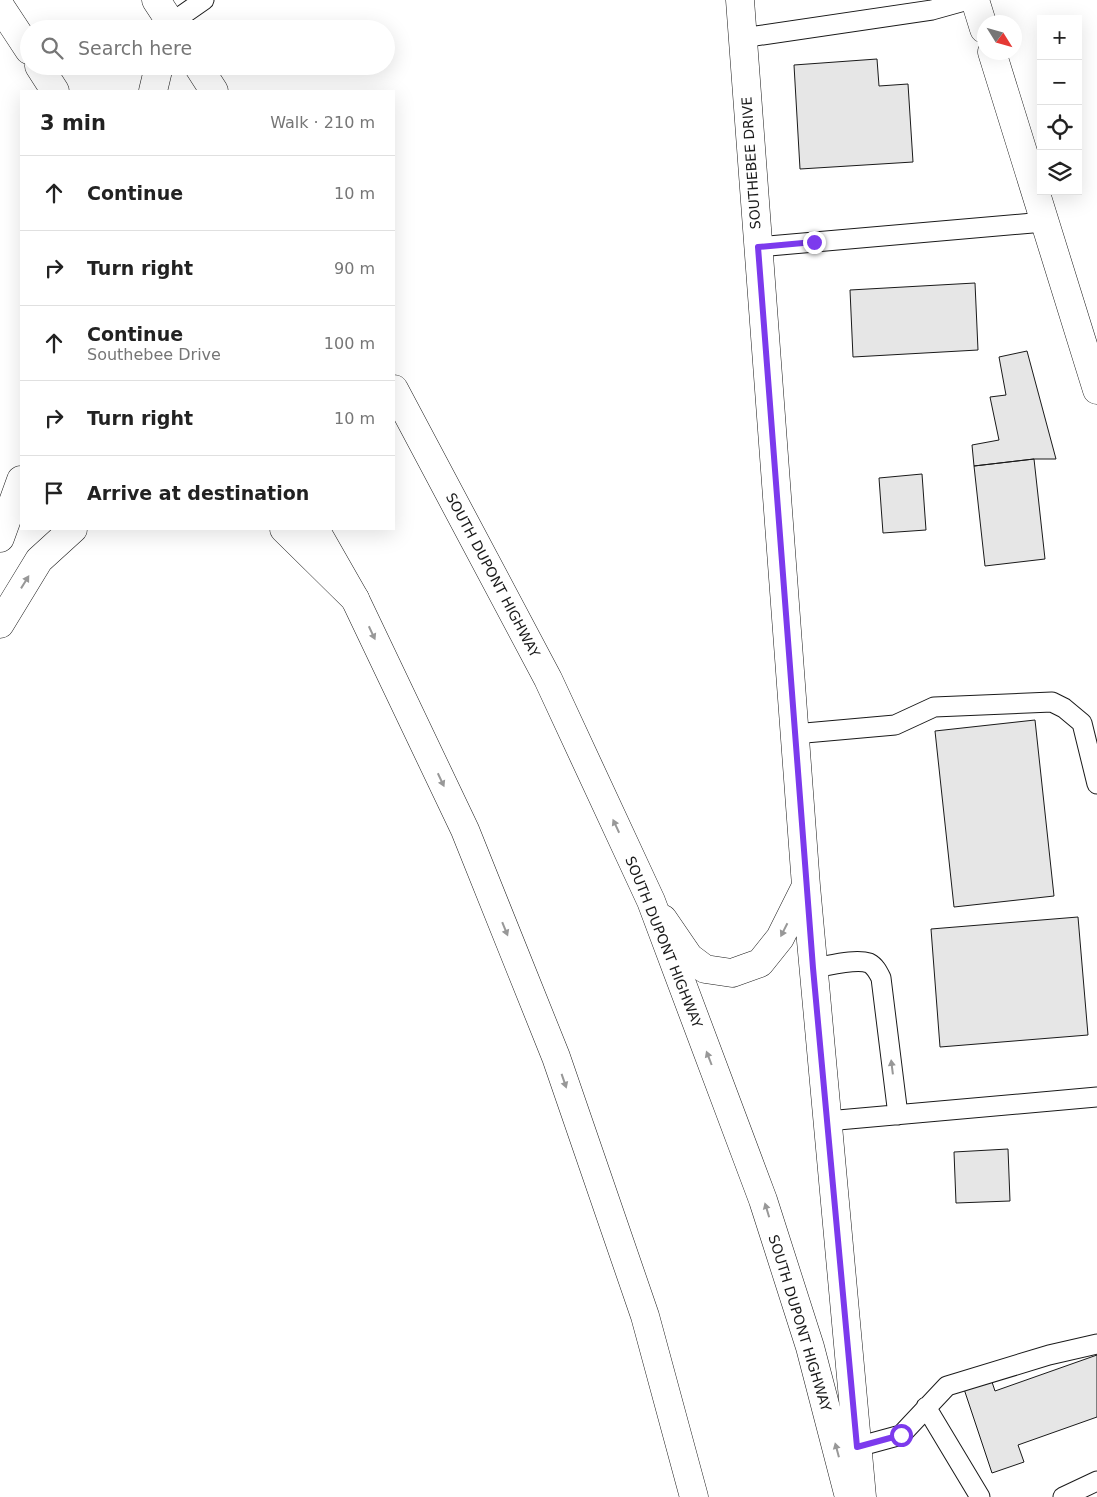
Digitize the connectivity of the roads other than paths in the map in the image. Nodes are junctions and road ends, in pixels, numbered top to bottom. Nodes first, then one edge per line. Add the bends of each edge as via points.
1 (156, 0) edge
2 (204, 0) edge
3 (740, 0) edge
4 (968, 0) edge
5 (976, 0) edge
6 (0, 6) edge
7 (980, 15) edge
8 (168, 20) edge
9 (180, 20) edge
10 (20, 36) edge
11 (742, 38) junction
12 (994, 60) edge
13 (45, 75) edge
14 (156, 75) edge
15 (204, 75) edge
16 (54, 90) edge
17 (152, 90) edge
18 (213, 90) edge
19 (1044, 222) junction
20 (758, 247) junction
21 (1097, 390) edge
22 (395, 391) edge
23 (20, 483) edge
24 (72, 530) edge
25 (285, 530) edge
26 (316, 530) edge
27 (0, 538) edge
28 (355, 599) junction
29 (0, 624) edge
30 (794, 734) junction
31 (1097, 784) edge
32 (806, 886) junction
33 (651, 901) junction
34 (813, 968) junction
35 (1097, 1097) edge
36 (898, 1115) junction
37 (827, 1122) junction
38 (1097, 1344) edge
39 (926, 1407) junction
40 (857, 1447) junction
41 (1097, 1482) edge
42 (694, 1497) edge
43 (850, 1497) edge
44 (862, 1497) edge
45 (980, 1497) edge
46 (1063, 1497) edge

1 - 8 main road
2 - 9 lane
3 - 11 main road, SOUTHEBEE DRIVE
4 - 11 lane via 932,10
5 - 7 main road
6 - 10 main road
11 - 20 main road, SOUTHEBEE DRIVE
12 - 19 main road
13 - 16 main road
14 - 17 main road
15 - 18 main road
19 - 20 lane
19 - 21 main road
20 - 30 main road, SOUTHEBEE DRIVE
33 -> 22 main road, SOUTH DUPONT HIGHWAY via 548,680
23 - 27 main road
29 -> 24 main road via 39,560
25 - 28 main road
26 - 28 main road
28 -> 42 main road via 465,830 556,1057 644,1316
30 - 31 lane via 894,725 934,708 1052,702 1082,723
30 - 32 main road, SOUTHEBEE DRIVE
32 -> 33 main road via 780,938 760,963 732,973 706,969 689,957
32 - 34 main road, SOUTHEBEE DRIVE
43 -> 33 main road, SOUTH DUPONT HIGHWAY via 810,1347 763,1200
36 -> 34 lane via 881,978 877,969 869,963 857,961
34 - 37 main road, SOUTHEBEE DRIVE
35 - 36 lane
36 - 37 lane
37 - 40 main road, SOUTHEBEE DRIVE
38 - 39 lane via 947,1386
39 - 40 lane via 901,1435
39 - 45 lane
40 - 44 main road, SOUTHEBEE DRIVE
41 - 46 lane

